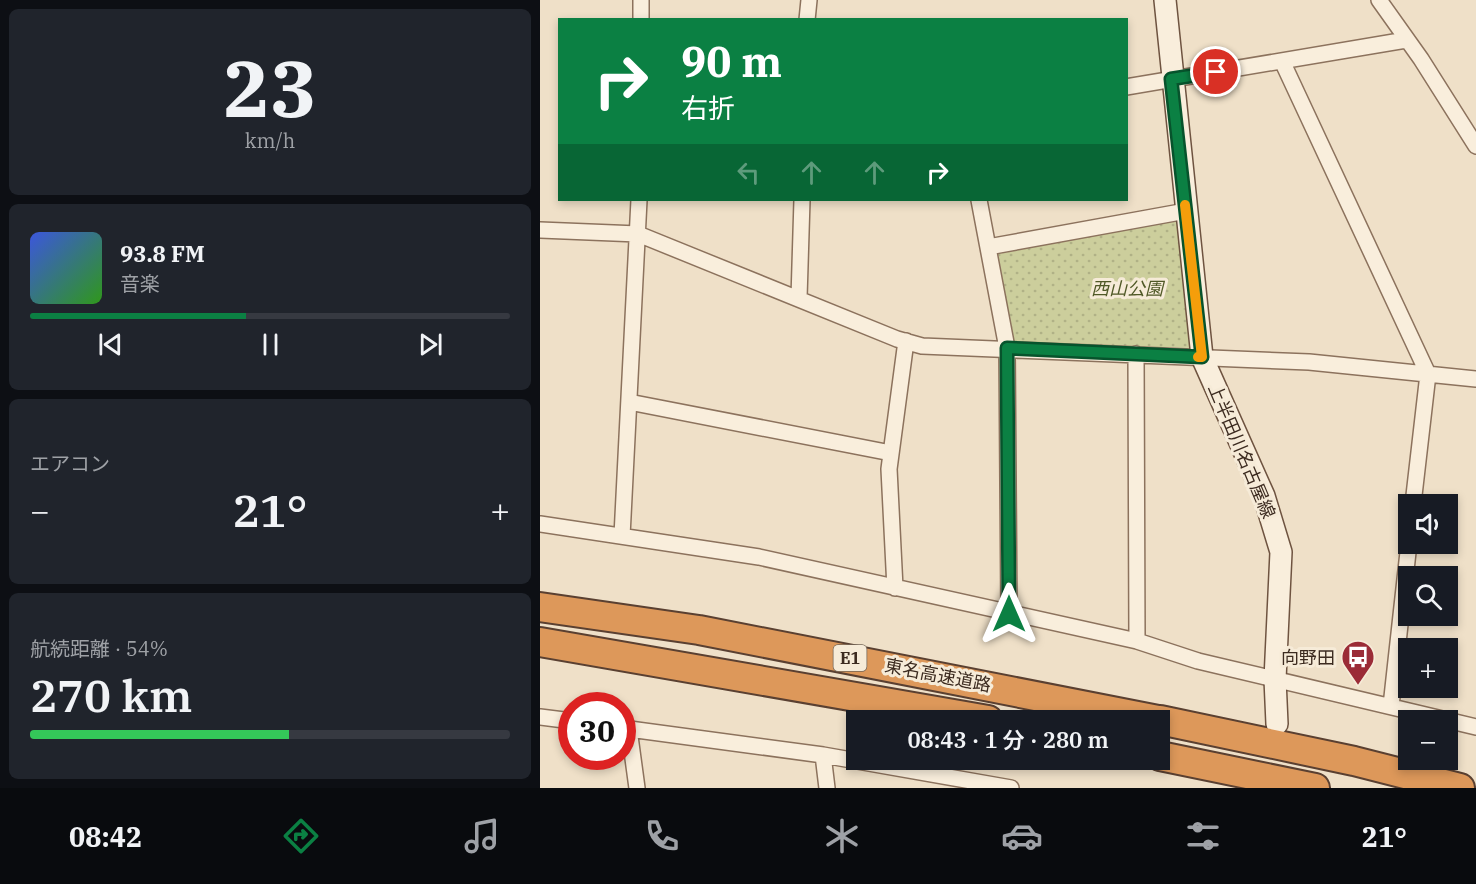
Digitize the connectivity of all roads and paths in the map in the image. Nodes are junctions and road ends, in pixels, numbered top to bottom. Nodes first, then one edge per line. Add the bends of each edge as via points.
1 (641, 0) edge
2 (809, 0) edge
3 (1165, 0) edge
4 (1379, 0) edge
5 (641, 18) edge
6 (807, 18) edge
7 (1406, 40) junction
8 (1282, 61) junction
9 (1171, 79) junction
10 (1128, 87) edge
11 (1476, 146) edge
12 (639, 201) edge
13 (802, 201) edge
14 (979, 201) edge
15 (1186, 211) junction
16 (540, 231) edge
17 (638, 234) junction
18 (988, 247) junction
19 (799, 298) junction
20 (906, 341) junction
21 (1007, 348) junction
22 (1136, 354) junction
23 (1202, 357) junction
24 (1428, 374) junction
25 (1476, 379) edge
26 (630, 402) junction
27 (891, 453) junction
28 (1414, 494) edge
29 (540, 524) edge
30 (622, 536) junction
31 (1408, 554) edge
32 (895, 588) junction
33 (540, 607) edge
34 (1009, 614) junction
35 (1137, 641) junction
36 (540, 642) edge
37 (1275, 679) junction
38 (1391, 706) junction
39 (931, 710) edge
40 (1108, 710) edge
41 (540, 717) edge
42 (558, 719) edge
43 (1170, 722) edge
44 (1277, 724) dead end
45 (1476, 727) edge
46 (636, 730) edge
47 (823, 754) junction
48 (1170, 758) edge
49 (634, 770) edge
50 (967, 784) edge
51 (637, 788) edge
52 (827, 788) edge
53 (1011, 788) edge
54 (1315, 788) edge
55 (1460, 788) edge

1 - 5 street
2 - 6 street
3 - 9 main road, 上半田川名古屋線
4 - 7 street
7 - 8 street
7 - 11 street
8 - 9 street
8 - 24 street
9 - 10 street
9 - 15 main road, 上半田川名古屋線
12 - 17 street
13 - 19 street
14 - 18 street
15 - 18 street
15 - 23 main road, 上半田川名古屋線
16 - 17 street
17 - 19 street
17 - 26 street
18 - 21 street
19 - 20 street
20 - 21 street via 922,346
20 - 27 street
21 - 22 street
21 - 34 street
22 - 23 street
22 - 35 street
23 - 24 street via 1309,362
23 - 37 main road, 上半田川名古屋線 via 1264,496 1281,552
24 - 25 street
24 - 28 street
26 - 27 street
26 - 30 street
27 - 32 street
29 - 30 street
30 - 32 street via 759,557
31 - 38 street
32 - 34 street
33 - 40 highway, 東名高速道路 / E1 via 699,630
34 - 35 street
35 - 37 street via 1198,661
36 - 39 highway, 東名高速道路 / E1
37 - 38 street
37 - 44 main road, 上半田川名古屋線
38 - 45 street
41 - 42 street
43 - 55 highway, 東名高速道路 / E1
46 - 47 street
47 - 50 street
47 - 52 street
48 - 54 highway
49 - 51 street
50 - 53 street

